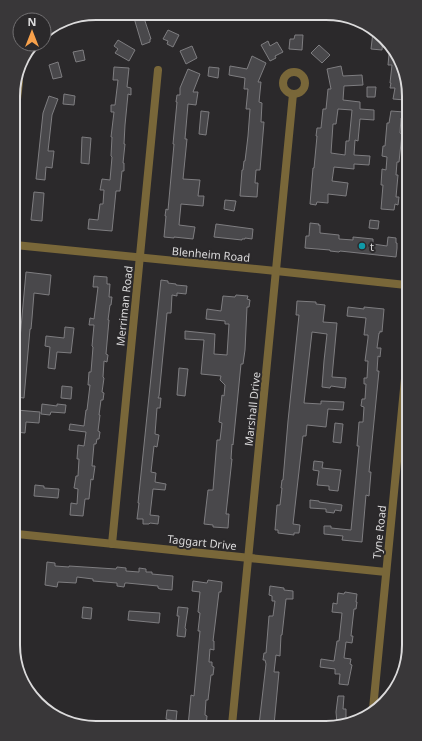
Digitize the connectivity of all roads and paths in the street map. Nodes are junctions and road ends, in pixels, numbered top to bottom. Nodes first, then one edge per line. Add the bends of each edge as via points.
1 (158, 70) dead end
2 (293, 94) dead end
3 (20, 246) edge
4 (140, 258) junction
5 (276, 271) junction
6 (402, 285) edge
7 (402, 409) edge
8 (20, 534) edge
9 (112, 544) junction
10 (248, 558) junction
11 (386, 572) junction
12 (373, 704) edge
13 (232, 721) edge

1 - 4 street, Merriman Road
2 - 5 street, Marshall Drive
3 - 4 street, Blenheim Road
4 - 5 street, Blenheim Road
4 - 9 street, Merriman Road
5 - 6 street, Blenheim Road
5 - 10 street, Marshall Drive
7 - 11 street, Tyne Road
8 - 9 street, Taggart Drive
9 - 10 street, Taggart Drive
10 - 11 street, Taggart Drive
10 - 13 street, Marshall Drive
11 - 12 street, Tyne Road

